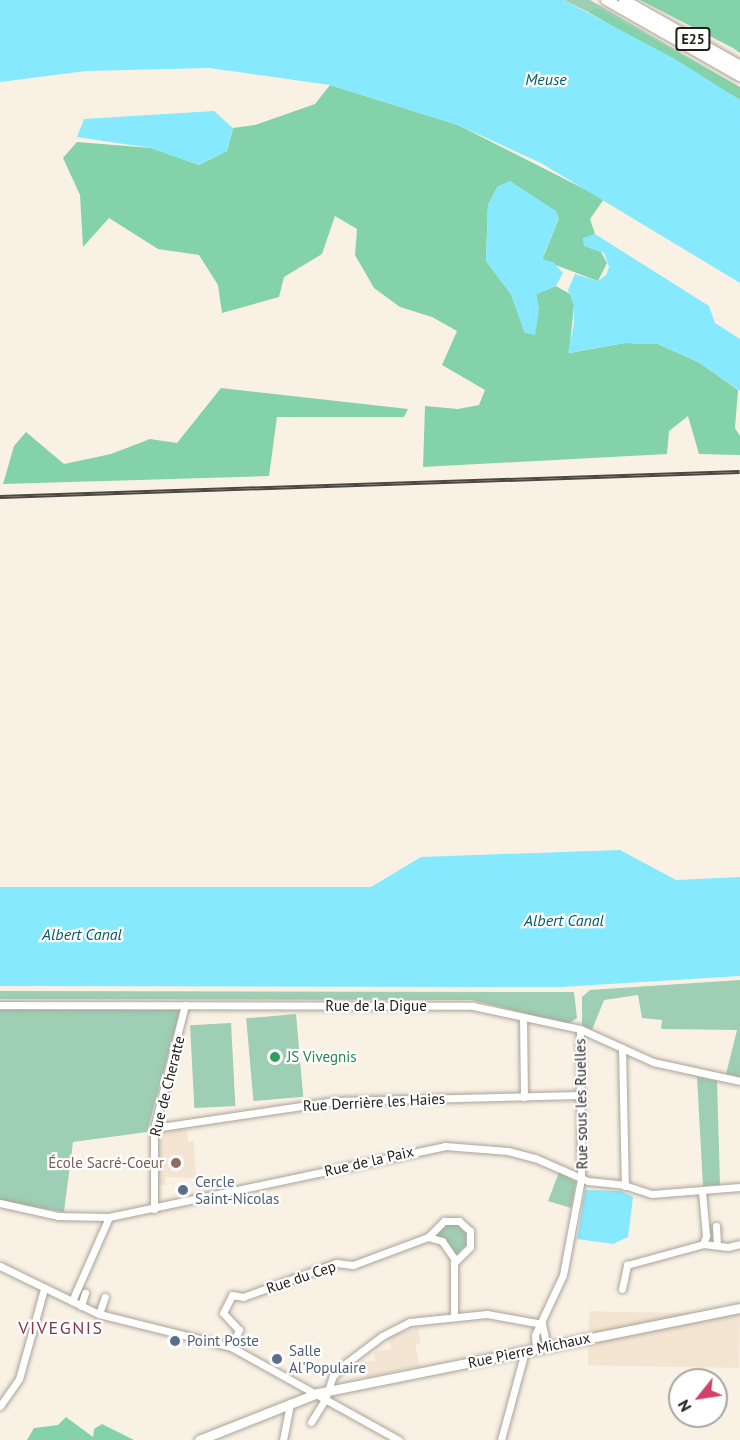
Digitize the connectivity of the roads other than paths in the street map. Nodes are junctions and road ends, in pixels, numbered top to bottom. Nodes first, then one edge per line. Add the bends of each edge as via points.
1 (606, 0) edge
2 (624, 0) edge
3 (740, 66) edge
4 (740, 76) edge
5 (0, 1005) edge
6 (185, 1005) junction
7 (523, 1017) junction
8 (580, 1029) junction
9 (622, 1048) junction
10 (740, 1081) edge
11 (580, 1095) junction
12 (524, 1096) junction
13 (154, 1128) junction
14 (581, 1179) junction
15 (626, 1186) junction
16 (740, 1187) edge
17 (702, 1191) junction
18 (0, 1203) edge
19 (154, 1209) junction
20 (109, 1217) junction
21 (716, 1226) dead end
22 (428, 1237) junction
23 (703, 1244) junction
24 (740, 1244) edge
25 (717, 1245) junction
26 (454, 1263) junction
27 (0, 1266) edge
28 (622, 1288) dead end
29 (44, 1289) junction
30 (85, 1293) dead end
31 (105, 1297) dead end
32 (72, 1302) junction
33 (81, 1306) junction
34 (740, 1308) edge
35 (99, 1314) junction
36 (454, 1316) junction
37 (542, 1324) junction
38 (231, 1347) junction
39 (547, 1347) junction
40 (536, 1349) junction
41 (525, 1351) junction
42 (324, 1394) junction
43 (290, 1403) junction
44 (0, 1406) edge
45 (311, 1422) dead end
46 (199, 1440) edge
47 (283, 1440) edge
48 (399, 1440) edge
49 (501, 1440) edge

1 - 4 highway, E25
2 - 3 highway, E25
5 - 6 street, Rue de la Digue
6 - 7 street, Rue de la Digue via 473,1006
6 - 13 street, Rue de Cheratte
7 - 8 street, Rue de la Digue
7 - 12 street
8 - 9 street, Rue de la Digue
8 - 11 street, Rue sous les Ruelles
9 - 10 street, Rue de la Digue via 668,1066
9 - 15 street
11 - 12 street, Rue Derrière les Haies
11 - 14 street, Rue sous les Ruelles
12 - 13 street, Rue Derrière les Haies via 335,1101
13 - 19 street, Rue de Cheratte
14 - 15 street, Rue de la Paix
14 - 19 street, Rue de la Paix via 535,1158 508,1151 445,1146
14 - 37 street, Rue sous les Ruelles via 563,1275
15 - 17 street, Rue de la Paix via 652,1194
16 - 17 street, Rue de la Paix
17 - 23 street via 706,1236
18 - 20 street via 58,1216
19 - 20 street
20 - 32 street
21 - 25 street
22 - 26 street via 447,1245
22 - 26 street, Rue du Cep via 444,1221 459,1221 470,1231 470,1246
22 - 38 street, Rue du Cep via 353,1265 336,1263 243,1297 232,1295 223,1314 239,1330
23 - 25 street
23 - 28 street via 627,1265
24 - 25 street
26 - 36 street
27 - 29 street
29 - 32 street
29 - 44 street via 19,1379
30 - 33 street
31 - 35 street
32 - 33 street
33 - 35 street
34 - 39 main road, Rue Pierre Michaux
35 - 38 street
36 - 37 street via 487,1314
36 - 42 street via 410,1322 382,1336 345,1364
37 - 39 street
37 - 40 street, Rue sous les Ruelles via 535,1335
38 - 42 street
39 - 40 main road, Rue Pierre Michaux
40 - 41 main road, Rue Pierre Michaux
41 - 42 main road, Rue Pierre Michaux
41 - 49 street
42 - 43 main road, Rue Pierre Michaux
42 - 45 street
42 - 48 street
43 - 46 main road, Rue Pierre Michaux
43 - 47 street

